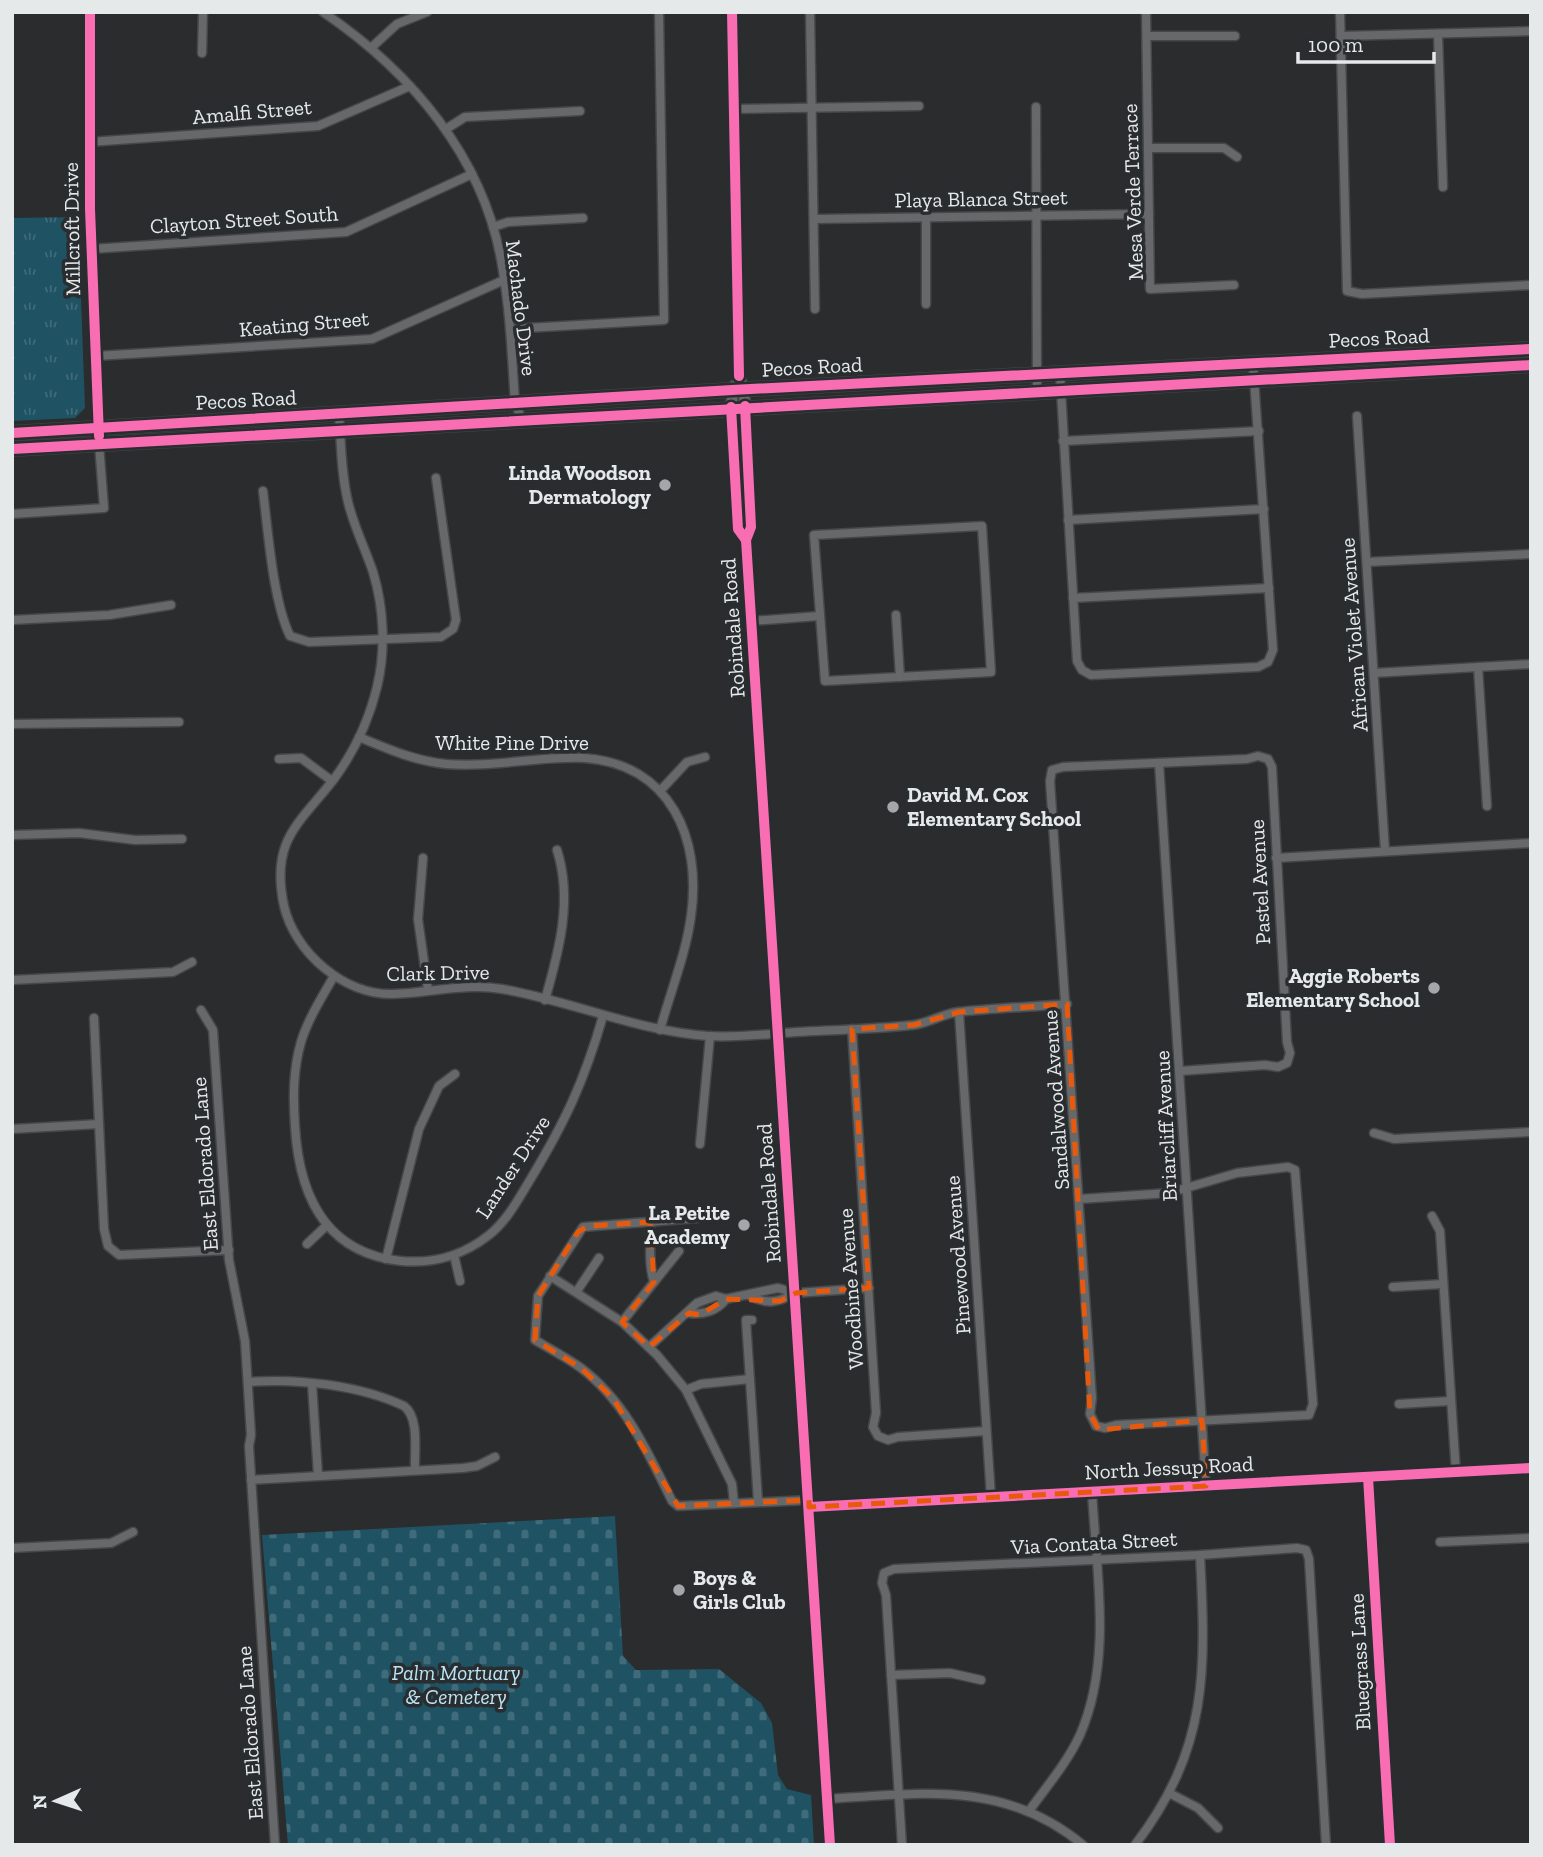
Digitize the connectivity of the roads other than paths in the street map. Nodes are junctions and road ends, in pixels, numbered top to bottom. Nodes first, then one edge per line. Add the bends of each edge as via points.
1 (90, 12) edge
2 (203, 12) edge
3 (323, 12) edge
4 (427, 12) edge
5 (659, 12) edge
6 (732, 12) edge
7 (810, 12) edge
8 (1146, 12) edge
9 (1340, 12) edge
10 (1531, 32) edge
11 (1438, 34) junction
12 (1147, 36) junction
13 (1235, 36) dead end
14 (1341, 36) junction
15 (372, 47) junction
16 (202, 53) dead end
17 (411, 86) junction
18 (919, 106) dead end
19 (812, 107) junction
20 (1036, 107) dead end
21 (734, 108) junction
22 (580, 111) dead end
23 (446, 130) junction
24 (89, 142) junction
25 (1148, 148) junction
26 (1237, 157) dead end
27 (472, 174) junction
28 (1443, 187) dead end
29 (1149, 214) junction
30 (1037, 215) junction
31 (926, 217) junction
32 (583, 218) dead end
33 (814, 219) junction
34 (493, 227) junction
35 (91, 249) junction
36 (504, 280) junction
37 (1234, 285) dead end
38 (1531, 285) edge
39 (926, 304) dead end
40 (815, 309) dead end
41 (510, 329) junction
42 (1531, 349) edge
43 (96, 356) junction
44 (1254, 364) junction
45 (1531, 365) edge
46 (1060, 374) junction
47 (1037, 375) junction
48 (1255, 379) junction
49 (913, 382) junction
50 (1060, 389) junction
51 (738, 390) junction
52 (1037, 391) junction
53 (874, 399) junction
54 (515, 403) junction
55 (745, 406) junction
56 (731, 407) junction
57 (339, 413) junction
58 (1357, 416) dead end
59 (522, 420) junction
60 (99, 428) junction
61 (340, 430) junction
62 (1259, 431) junction
63 (12, 433) edge
64 (1063, 441) junction
65 (99, 444) junction
66 (12, 449) edge
67 (436, 478) dead end
68 (263, 491) dead end
69 (1264, 509) junction
70 (12, 514) edge
71 (1068, 520) junction
72 (746, 540) junction
73 (1531, 554) edge
74 (1367, 562) junction
75 (1269, 588) junction
76 (1073, 598) junction
77 (171, 605) dead end
78 (896, 615) dead end
79 (820, 616) junction
80 (12, 620) edge
81 (751, 621) junction
82 (382, 638) junction
83 (1531, 664) edge
84 (1478, 667) junction
85 (1374, 673) junction
86 (900, 677) junction
87 (178, 722) dead end
88 (12, 724) edge
89 (359, 737) junction
90 (705, 757) dead end
91 (279, 759) dead end
92 (1159, 764) junction
93 (332, 781) junction
94 (660, 791) junction
95 (1487, 806) dead end
96 (12, 835) edge
97 (182, 839) dead end
98 (1531, 843) edge
99 (557, 850) dead end
100 (1385, 851) junction
101 (423, 858) dead end
102 (1276, 858) junction
103 (192, 962) dead end
104 (334, 976) junction
105 (12, 980) edge
106 (428, 990) junction
107 (545, 1000) junction
108 (1067, 1004) junction
109 (201, 1010) dead end
110 (960, 1012) junction
111 (603, 1016) junction
112 (93, 1018) dead end
113 (852, 1029) junction
114 (660, 1030) junction
115 (778, 1033) junction
116 (710, 1036) junction
117 (1180, 1071) junction
118 (455, 1074) dead end
119 (99, 1124) junction
120 (12, 1129) edge
121 (1531, 1132) edge
122 (1374, 1133) dead end
123 (700, 1144) dead end
124 (1187, 1190) junction
125 (1080, 1199) junction
126 (1432, 1216) dead end
127 (698, 1218) dead end
128 (650, 1222) junction
129 (326, 1226) junction
130 (307, 1244) dead end
131 (229, 1250) junction
132 (679, 1251) dead end
133 (454, 1255) junction
134 (599, 1258) dead end
135 (386, 1259) junction
136 (550, 1276) junction
137 (460, 1281) dead end
138 (654, 1282) junction
139 (1444, 1284) junction
140 (1393, 1286) dead end
141 (869, 1288) junction
142 (578, 1291) junction
143 (796, 1293) junction
144 (752, 1320) dead end
145 (622, 1322) junction
146 (649, 1347) junction
147 (750, 1379) junction
148 (248, 1382) junction
149 (312, 1384) junction
150 (686, 1390) junction
151 (1450, 1401) junction
152 (1399, 1404) dead end
153 (1202, 1420) junction
154 (986, 1431) junction
155 (495, 1457) dead end
156 (1531, 1468) edge
157 (415, 1470) junction
158 (1455, 1473) junction
159 (318, 1475) junction
160 (1368, 1477) junction
161 (251, 1480) junction
162 (1206, 1486) junction
163 (1092, 1491) junction
164 (991, 1497) junction
165 (758, 1501) junction
166 (734, 1503) junction
167 (809, 1503) junction
168 (133, 1532) dead end
169 (1531, 1538) edge
170 (1440, 1542) dead end
171 (12, 1548) edge
172 (1200, 1555) junction
173 (1096, 1561) junction
174 (891, 1675) junction
175 (981, 1680) dead end
176 (1169, 1793) junction
177 (899, 1794) junction
178 (827, 1799) junction
179 (1029, 1811) junction
180 (1219, 1828) dead end
181 (275, 1845) edge
182 (830, 1845) edge
183 (902, 1845) edge
184 (1083, 1845) edge
185 (1135, 1845) edge
186 (1325, 1845) edge
187 (1390, 1845) edge

1 - 24 street, Millcroft Drive
2 - 16 street
3 - 15 street, Machado Drive
4 - 15 street via 397,24
5 - 41 street via 664,320
6 - 21 street, Robindale Road
7 - 19 street
8 - 12 street, Mesa Verde Terrace
9 - 14 street
10 - 11 street
11 - 14 street
11 - 28 street
12 - 13 street
12 - 25 street, Mesa Verde Terrace
14 - 38 street via 1347,291 1362,295
15 - 17 street, Machado Drive
17 - 23 street, Machado Drive
17 - 24 street, Amalfi Street via 318,126
18 - 19 street
19 - 21 street
19 - 33 street
20 - 30 street
21 - 51 street, Robindale Road
22 - 23 street via 465,117
23 - 27 street, Machado Drive
24 - 35 street, Millcroft Drive
25 - 26 street via 1224,148
25 - 29 street, Mesa Verde Terrace
27 - 34 street, Machado Drive
27 - 35 street, Clayton Street South via 346,232
29 - 30 street, Playa Blanca Street
29 - 37 street, Mesa Verde Terrace via 1150,289
30 - 31 street, Playa Blanca Street
30 - 47 street
31 - 33 street, Playa Blanca Street
31 - 39 street
32 - 34 street
33 - 40 street
34 - 36 street, Machado Drive
35 - 43 street, Millcroft Drive
36 - 41 street, Machado Drive
36 - 43 street, Keating Street via 372,339
41 - 54 street, Machado Drive
42 - 44 main road, Pecos Road
43 - 60 street, Millcroft Drive
44 - 46 main road, Pecos Road
44 - 48 street
45 - 48 main road, Pecos Road
46 - 47 main road, Pecos Road
46 - 50 street
47 - 49 main road, Pecos Road
47 - 52 street
48 - 50 main road, Pecos Road
48 - 62 street
49 - 51 main road, Pecos Road
49 - 53 main road via 875,393
50 - 52 main road, Pecos Road
50 - 64 street
51 - 54 main road, Pecos Road
51 - 55 street, Robindale Road
51 - 56 street, Robindale Road
52 - 53 main road, Pecos Road
53 - 55 main road, Pecos Road
54 - 57 main road, Pecos Road
54 - 59 street, Machado Drive
55 - 56 main road, Pecos Road
55 - 72 street, Robindale Road via 751,527
56 - 59 main road, Pecos Road
56 - 72 street, Robindale Road via 738,529
57 - 60 main road, Pecos Road
57 - 61 street, Clark Drive
58 - 74 street, African Violet Avenue
59 - 61 main road, Pecos Road
60 - 63 main road, Pecos Road
60 - 65 street, Millcroft Drive
61 - 65 main road, Pecos Road
61 - 82 street, Clark Drive via 347,499 373,572
62 - 64 street
62 - 69 street
64 - 71 street
65 - 66 main road, Pecos Road
65 - 70 street, Millcroft Drive via 104,508
67 - 82 street via 456,620 453,629 441,637
68 - 82 street via 271,558 290,636 309,642
69 - 71 street
69 - 75 street
71 - 76 street
72 - 81 street, Robindale Road
73 - 74 street
74 - 85 street, African Violet Avenue
75 - 76 street
75 - 76 street via 1273,650 1268,662 1258,667 1113,675 1091,675 1077,661
77 - 80 street via 110,615
78 - 86 street
79 - 81 street
79 - 86 street via 825,681
79 - 86 street via 814,534 982,526 991,672
81 - 115 street, Robindale Road
82 - 89 street, Clark Drive via 378,684
83 - 84 street
84 - 85 street
84 - 95 street
85 - 100 street, African Violet Avenue
87 - 88 street
89 - 93 street, Clark Drive
89 - 94 street, White Pine Drive via 410,757 445,764 601,760 641,775
90 - 94 street via 687,762
91 - 93 street via 301,758
92 - 102 street, Pastel Avenue via 1268,758
92 - 108 street, Sandalwood Avenue via 1052,770
92 - 117 street, Briarcliff Avenue
93 - 104 street, Clark Drive via 299,818 284,853 281,880 295,934
94 - 114 street, White Pine Drive via 677,809 687,835 693,896 691,919
96 - 97 street via 79,833 135,840
98 - 100 street
99 - 107 street via 563,869 564,919
100 - 102 street
101 - 106 street via 418,919
102 - 117 street, Pastel Avenue via 1290,1053 1287,1063
103 - 105 street via 173,972
104 - 106 street, Clark Drive via 379,992
104 - 129 street, Lander Drive via 302,1041 293,1096 302,1180
106 - 107 street, Clark Drive via 478,986
107 - 111 street, Clark Drive
108 - 110 street, Clark Drive
108 - 125 street, Sandalwood Avenue
109 - 131 street, East Eldorado Lane via 213,1030
110 - 113 street, Clark Drive via 914,1025
110 - 154 street, Pinewood Avenue
111 - 114 street, Clark Drive
111 - 133 street, Lander Drive via 573,1107 515,1203 492,1233
112 - 119 street
113 - 115 street, Clark Drive
113 - 141 street, Woodbine Avenue
114 - 116 street, Clark Drive
115 - 116 street, Clark Drive
115 - 143 street, Robindale Road
116 - 123 street
117 - 124 street, Briarcliff Avenue
118 - 135 street via 439,1086 419,1129
119 - 120 street
119 - 131 street via 108,1247 119,1255
121 - 122 street via 1394,1139
124 - 125 street
124 - 153 street, Briarcliff Avenue
124 - 153 street via 1237,1173 1295,1170 1313,1404 1310,1415
125 - 153 street, Sandalwood Avenue via 1090,1414 1096,1426
126 - 139 street via 1440,1231
127 - 128 street
128 - 136 street via 583,1227
128 - 138 street
129 - 130 street
129 - 135 street, Lander Drive via 355,1246
131 - 148 street, East Eldorado Lane
132 - 138 street
133 - 135 street, Lander Drive via 413,1262
133 - 137 street
134 - 142 street
136 - 142 street
136 - 166 street via 538,1296 535,1340 581,1368 613,1398 678,1506
138 - 145 street
139 - 140 street
139 - 151 street
141 - 143 street
141 - 154 street, Woodbine Avenue via 873,1427 878,1436 888,1440
142 - 145 street
143 - 146 street via 780,1301 761,1302 750,1296 705,1299
143 - 167 street, Robindale Road
144 - 147 street via 746,1320
145 - 146 street
146 - 150 street
147 - 150 street
147 - 165 street
148 - 149 street
148 - 161 street, East Eldorado Lane
149 - 157 street via 368,1394 411,1411
149 - 159 street
150 - 166 street via 732,1484
151 - 152 street
151 - 158 street
153 - 162 street, Briarcliff Avenue
154 - 164 street, Pinewood Avenue
155 - 157 street via 477,1466
156 - 158 street, North Jessup Road
157 - 159 street
158 - 160 street, North Jessup Road
159 - 161 street
160 - 162 street, North Jessup Road
160 - 187 street, Bluegrass Lane
161 - 181 street, East Eldorado Lane
162 - 163 street, North Jessup Road
163 - 164 street, North Jessup Road
163 - 173 street
164 - 167 street, North Jessup Road
165 - 166 street
165 - 167 street
167 - 178 street, Robindale Road
168 - 171 street via 111,1543
169 - 170 street
172 - 173 street, Via Contata Street
172 - 176 street via 1204,1677 1192,1733
172 - 186 street, Via Contata Street via 1306,1550
173 - 174 street, Via Contata Street via 884,1573
173 - 179 street via 1100,1643 1093,1698 1068,1758
174 - 175 street via 950,1673
174 - 177 street
176 - 180 street via 1198,1808
176 - 185 street
177 - 178 street
177 - 179 street via 968,1794
177 - 183 street
178 - 182 street, Robindale Road
179 - 184 street

